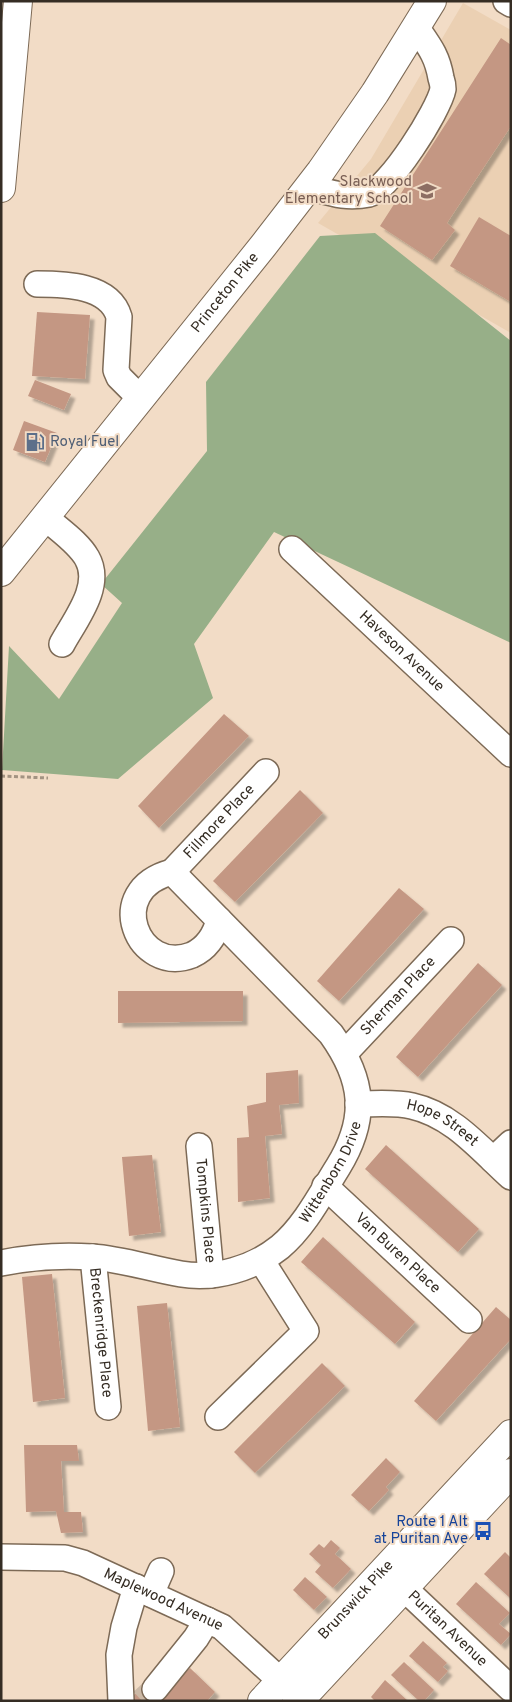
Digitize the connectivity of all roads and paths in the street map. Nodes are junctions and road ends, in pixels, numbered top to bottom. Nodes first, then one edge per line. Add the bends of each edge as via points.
1 (18, 1) edge
2 (432, 1) edge
3 (506, 1) edge
4 (511, 4) edge
5 (416, 27) junction
6 (2, 178) edge
7 (309, 187) junction
8 (37, 284) dead end
9 (140, 398) junction
10 (45, 517) junction
11 (292, 549) dead end
12 (1, 572) edge
13 (62, 644) dead end
14 (511, 754) edge
15 (266, 772) dead end
16 (1, 776) edge
17 (48, 778) dead end
18 (172, 872) junction
19 (219, 920) junction
20 (451, 940) dead end
21 (345, 1053) junction
22 (358, 1104) junction
23 (511, 1143) edge
24 (199, 1146) dead end
25 (493, 1160) junction
26 (511, 1177) edge
27 (326, 1186) junction
28 (93, 1257) junction
29 (261, 1260) junction
30 (1, 1263) edge
31 (211, 1275) junction
32 (468, 1320) dead end
33 (108, 1408) dead end
34 (218, 1417) dead end
35 (511, 1434) edge
36 (511, 1474) edge
37 (1, 1557) edge
38 (161, 1571) dead end
39 (394, 1579) junction
40 (144, 1591) junction
41 (207, 1620) junction
42 (281, 1680) junction
43 (155, 1689) tunnel mouth
44 (511, 1690) edge
45 (299, 1700) edge
46 (121, 1701) edge
47 (262, 1701) edge

1 - 6 main road
2 - 5 main road, Princeton Pike
3 - 4 street
5 - 7 main road, Princeton Pike via 375,93
5 - 7 street via 439,63 443,88 434,113 411,148 387,181 371,194 341,196
7 - 9 main road, Princeton Pike
8 - 9 street via 90,290 102,294 110,302 119,317 116,370
9 - 10 main road, Princeton Pike
10 - 12 main road, Princeton Pike
10 - 13 street via 88,559 93,578 91,591
11 - 14 street, Haveson Avenue
15 - 18 street, Fillmore Place
16 - 17 path
18 - 19 street, Wittenborn Drive
18 - 19 street via 147,883 138,894 134,923 148,948 171,958 198,952 216,932
19 - 21 street, Wittenborn Drive via 332,1034
20 - 21 street, Sherman Place
21 - 22 street, Wittenborn Drive via 351,1065
22 - 25 street, Hope Street via 412,1105 433,1112 451,1122
22 - 27 street, Wittenborn Drive via 355,1132 348,1151
23 - 25 street
24 - 31 street, Tompkins Place
25 - 26 street, Hope Street
27 - 29 street, Wittenborn Drive via 297,1229
27 - 32 street, Van Buren Place
28 - 30 street, Wittenborn Drive via 59,1256
28 - 31 street, Wittenborn Drive via 182,1274
28 - 33 street, Breckenridge Place
29 - 31 street, Wittenborn Drive via 232,1272
29 - 34 street via 306,1331
35 - 39 main road, Brunswick Pike
36 - 39 main road, Brunswick Pike
37 - 40 street, Maplewood Avenue via 65,1558 83,1562
38 - 40 street
39 - 42 main road, Brunswick Pike
39 - 44 street, Puritan Avenue
39 - 45 main road, Brunswick Pike
40 - 41 street, Maplewood Avenue
40 - 46 street via 124,1627 119,1655
41 - 42 street, Maplewood Avenue via 234,1636
41 - 43 street
42 - 45 street, Maplewood Avenue
42 - 47 main road, Brunswick Pike

